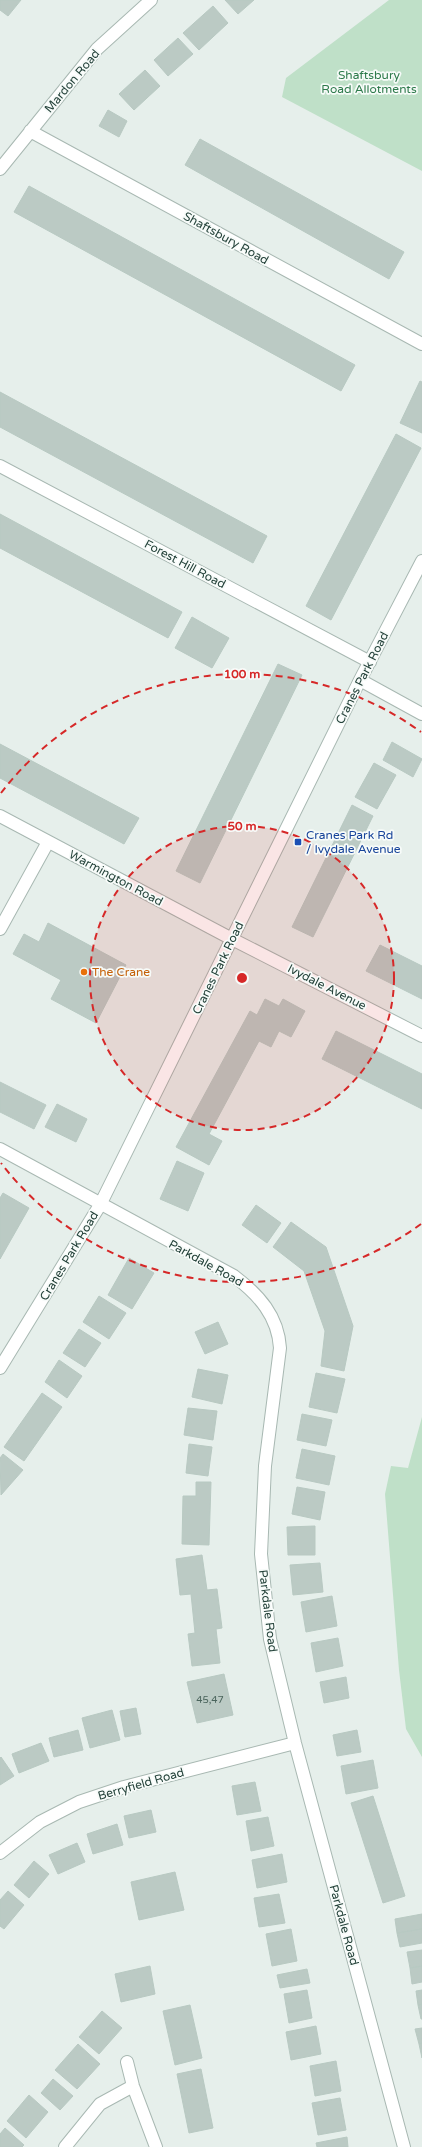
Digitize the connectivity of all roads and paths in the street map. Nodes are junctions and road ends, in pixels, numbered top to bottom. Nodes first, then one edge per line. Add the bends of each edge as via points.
1 (151, 0) edge
2 (30, 131) junction
3 (0, 169) edge
4 (422, 344) edge
5 (0, 466) edge
6 (422, 561) edge
7 (370, 662) junction
8 (360, 680) junction
9 (422, 714) edge
10 (0, 816) edge
11 (48, 842) junction
12 (0, 929) edge
13 (232, 939) junction
14 (422, 1036) edge
15 (0, 1149) edge
16 (100, 1205) junction
17 (0, 1368) edge
18 (295, 1743) junction
19 (0, 1853) edge
20 (127, 2062) dead end
21 (133, 2086) junction
22 (66, 2147) edge
23 (156, 2147) edge
24 (404, 2147) edge

1 - 2 street, Mardon Road via 97,50
2 - 3 street, Mardon Road
2 - 4 street, Shaftsbury Road
5 - 7 street, Forest Hill Road
6 - 7 street, Cranes Park Road
7 - 8 street, Cranes Park Road
8 - 9 street
8 - 13 street, Cranes Park Road
10 - 11 street, Warmington Road
11 - 12 street
11 - 13 street, Warmington Road
13 - 14 street, Ivydale Avenue
13 - 16 street, Cranes Park Road
15 - 16 street, Parkdale Road
16 - 17 street, Cranes Park Road
16 - 18 street, Parkdale Road via 234,1276 252,1290 274,1320 279,1334 279,1371 265,1466 261,1554 270,1639
18 - 19 street, Berryfield Road via 124,1787 79,1802 40,1822
18 - 24 street, Parkdale Road
20 - 21 street
21 - 22 street via 100,2104
21 - 23 street

